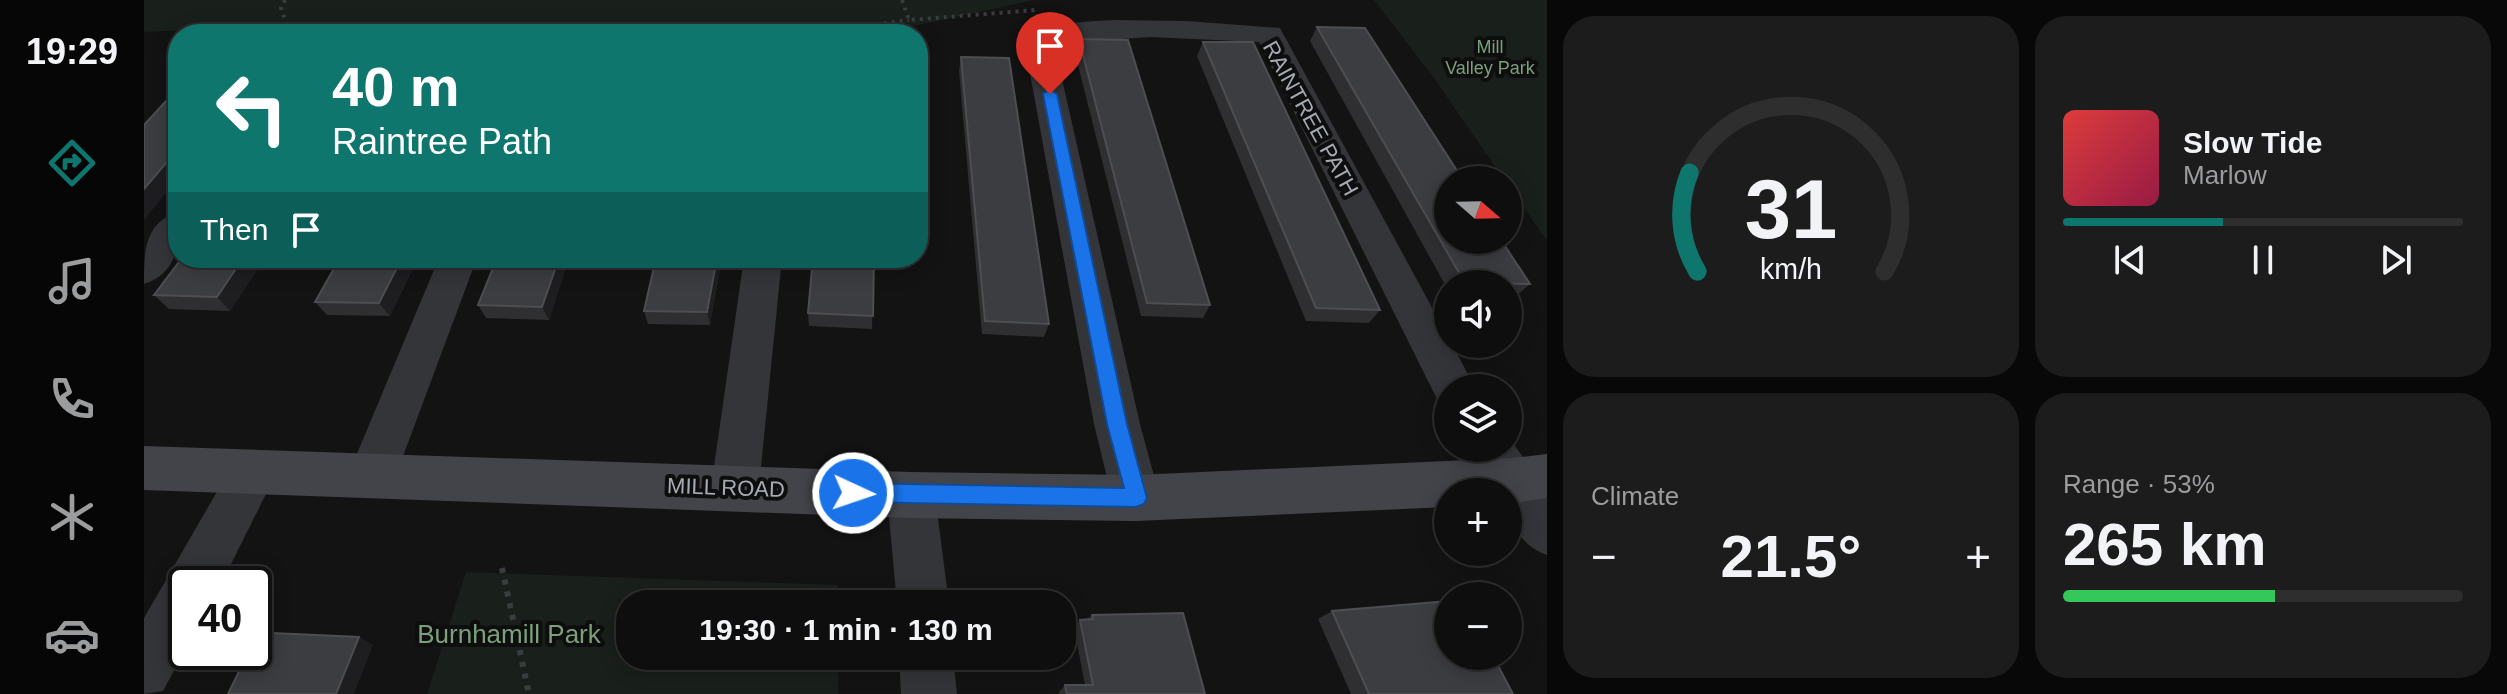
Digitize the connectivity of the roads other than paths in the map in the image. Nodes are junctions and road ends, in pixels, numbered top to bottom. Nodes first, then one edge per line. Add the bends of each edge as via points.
1 (168, 238) edge
2 (454, 268) edge
3 (762, 268) edge
4 (144, 269) edge
5 (1446, 374) edge
6 (144, 468) edge
7 (1517, 469) edge
8 (254, 472) junction
9 (372, 475) junction
10 (735, 487) junction
11 (911, 495) junction
12 (1136, 498) junction
13 (1547, 532) edge
14 (203, 566) edge
15 (921, 590) edge
16 (168, 628) edge
17 (927, 670) edge
18 (144, 672) edge
19 (929, 694) edge

1 - 4 street
2 - 9 street
3 - 10 street
5 - 12 street, RAINTREE PATH via 1270,34 1100,27 1056,35 1044,45 1042,57
6 - 8 street, MILL ROAD
7 - 12 street, MILL ROAD
7 - 13 street
8 - 9 street, MILL ROAD
8 - 14 street
9 - 10 street, MILL ROAD
10 - 11 street, MILL ROAD
11 - 12 street, MILL ROAD
11 - 15 street
16 - 18 street
17 - 19 street

